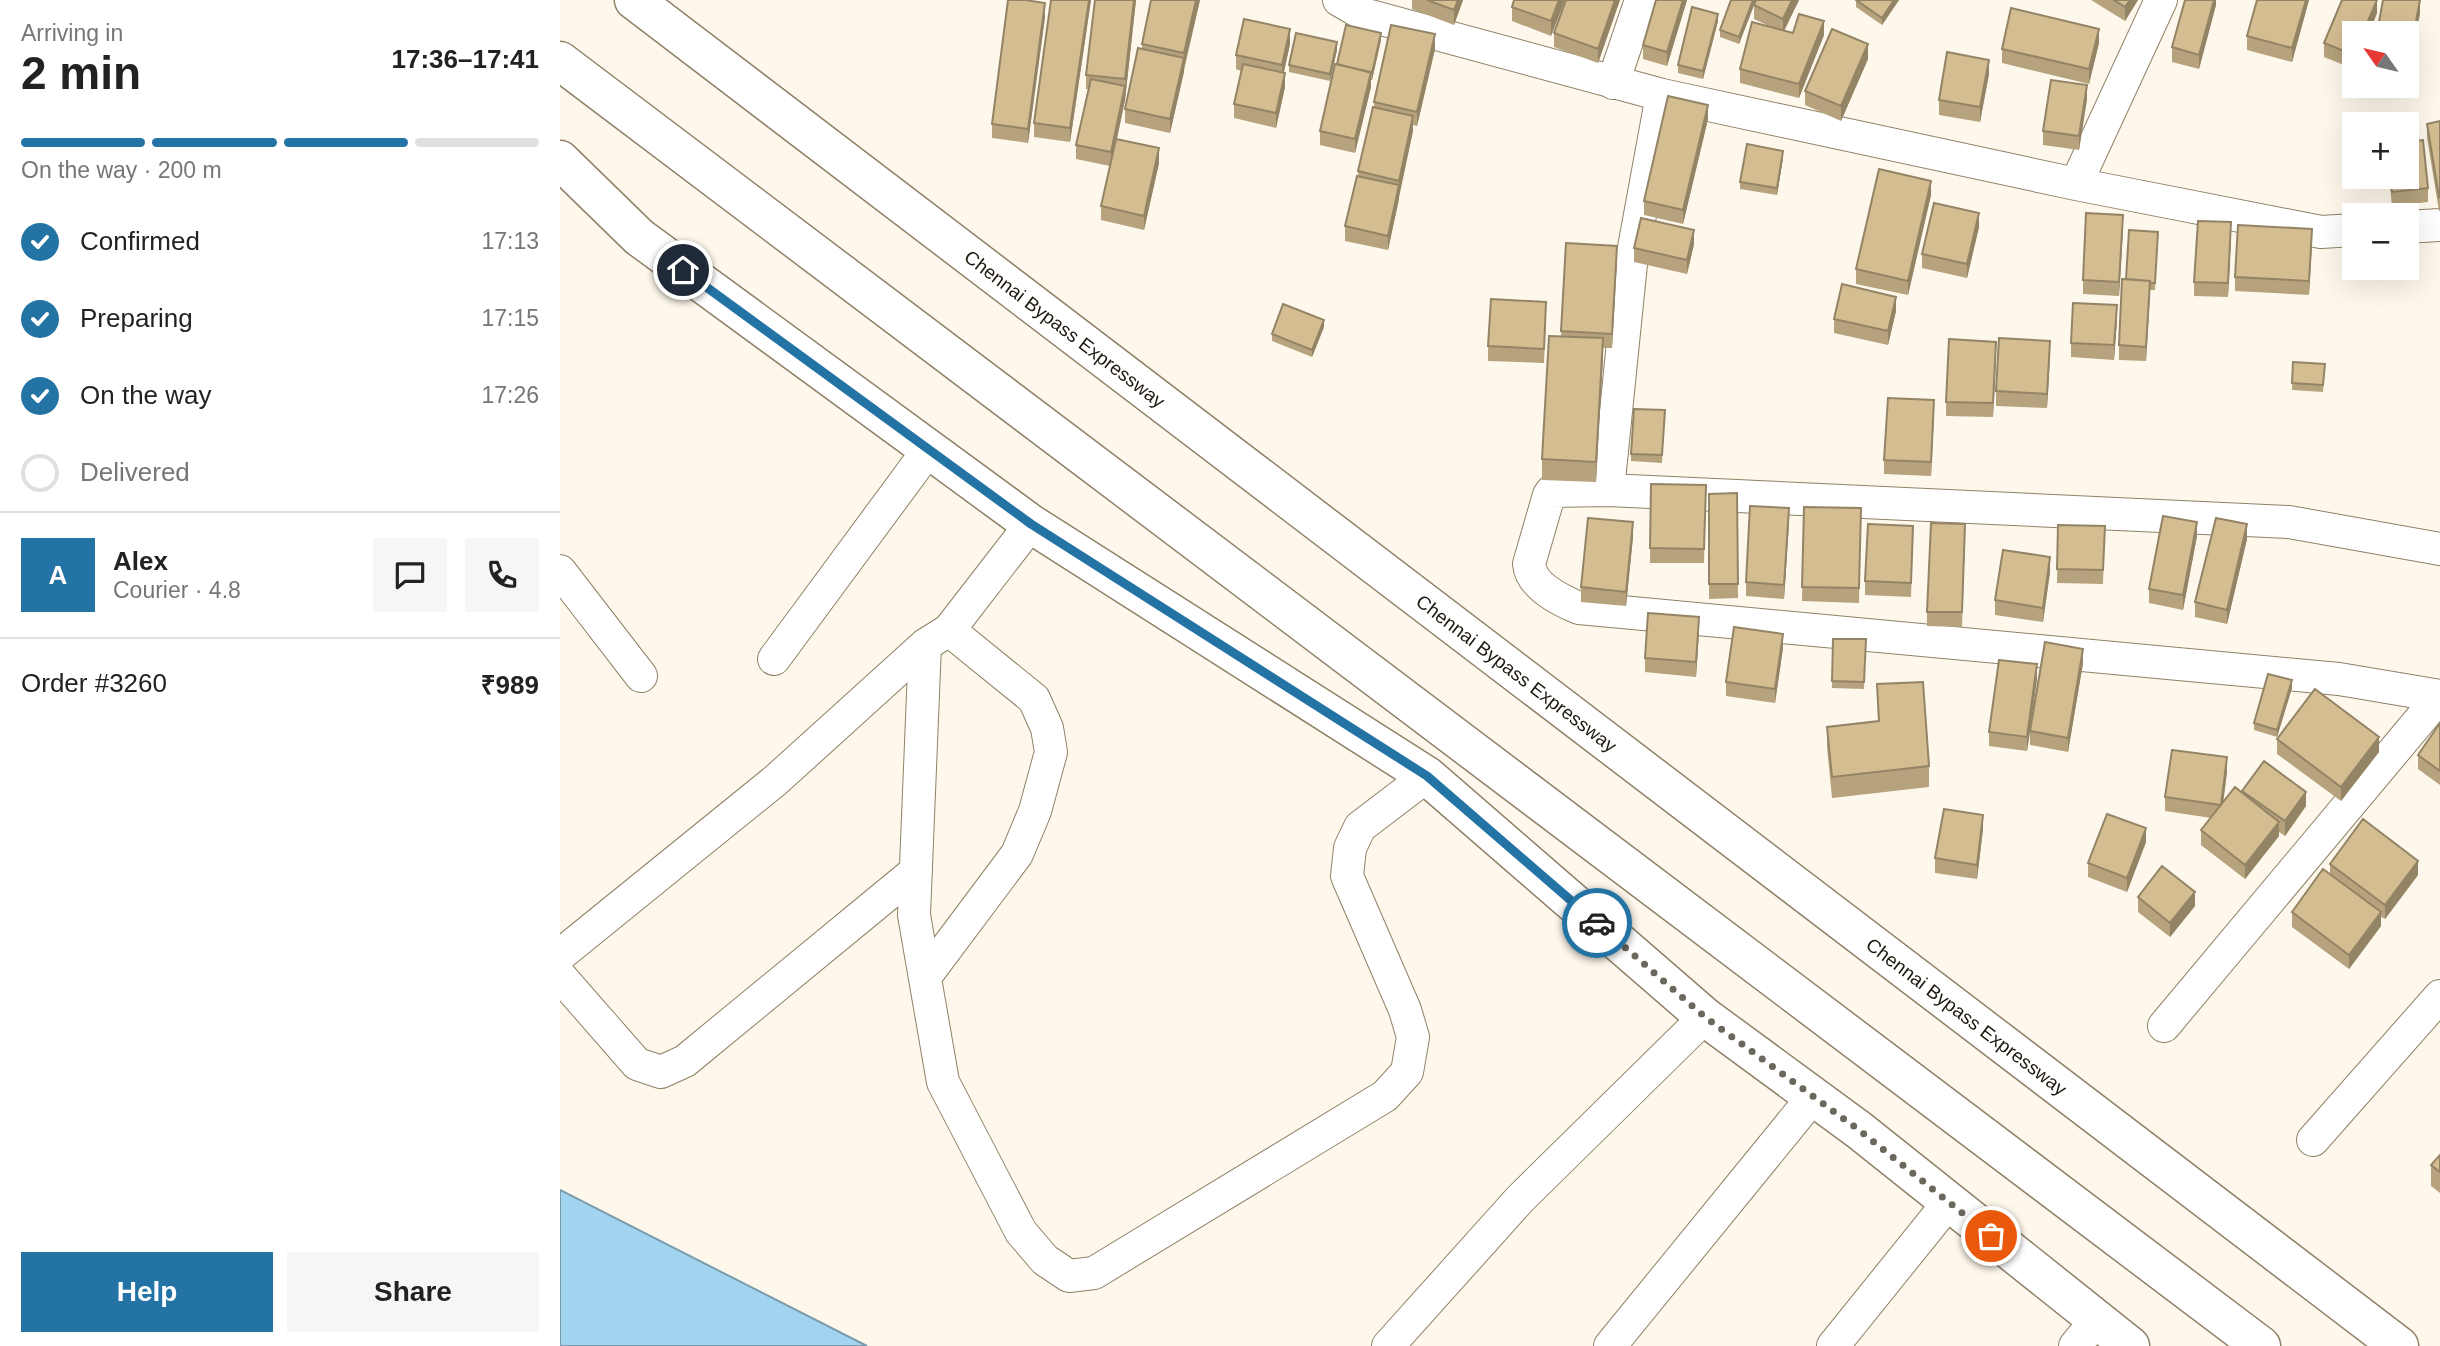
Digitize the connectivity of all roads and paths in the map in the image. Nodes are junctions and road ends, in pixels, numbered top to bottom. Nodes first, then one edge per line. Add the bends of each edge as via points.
1 (1641, 0) edge
2 (2161, 0) edge
3 (1356, 5) edge
4 (644, 8) edge
5 (560, 61) edge
6 (1613, 83) junction
7 (1662, 95) junction
8 (560, 160) edge
9 (2076, 184) junction
10 (2440, 225) edge
11 (2419, 226) edge
12 (2342, 231) edge
13 (929, 449) junction
14 (1608, 490) junction
15 (1031, 524) junction
16 (2440, 549) edge
17 (560, 571) edge
18 (937, 638) junction
19 (774, 659) dead end
20 (641, 676) dead end
21 (2440, 696) edge
22 (1427, 776) junction
23 (916, 871) junction
24 (560, 955) edge
25 (560, 976) edge
26 (925, 977) junction
27 (2440, 996) edge
28 (1705, 1017) junction
29 (2164, 1026) dead end
30 (1813, 1097) junction
31 (2314, 1140) dead end
32 (1949, 1202) junction
33 (2086, 1333) edge
34 (1388, 1346) edge
35 (1610, 1346) edge
36 (1833, 1346) edge
37 (2130, 1346) edge
38 (2261, 1346) edge
39 (2399, 1346) edge

1 - 6 street
2 - 9 street
3 - 6 street
4 - 39 main road, Chennai Bypass Expressway
5 - 38 main road
6 - 7 street
7 - 9 street
7 - 14 street via 1630,264
8 - 13 main road via 639,237
9 - 12 street via 2321,232
10 - 11 street
13 - 15 main road
13 - 19 street
14 - 16 street via 2288,523
14 - 21 street via 1552,491 1528,564 1537,583 1579,608 2326,678
15 - 18 street
15 - 22 main road
17 - 20 street
18 - 23 street
18 - 24 street via 776,780
18 - 26 street via 1034,699 1047,727 1051,752 1035,811 1017,853
21 - 29 street
22 - 26 street via 1360,827 1350,848 1347,876 1405,1010 1413,1037 1407,1072 1385,1096 1094,1273 1069,1276 1045,1260 1021,1232 943,1082
22 - 28 main road
23 - 25 street via 685,1061 661,1072 637,1064
23 - 26 street via 914,915
27 - 31 street
28 - 30 main road
28 - 34 street via 1520,1199
30 - 32 main road
30 - 35 street
32 - 33 main road
32 - 36 street
33 - 37 main road

